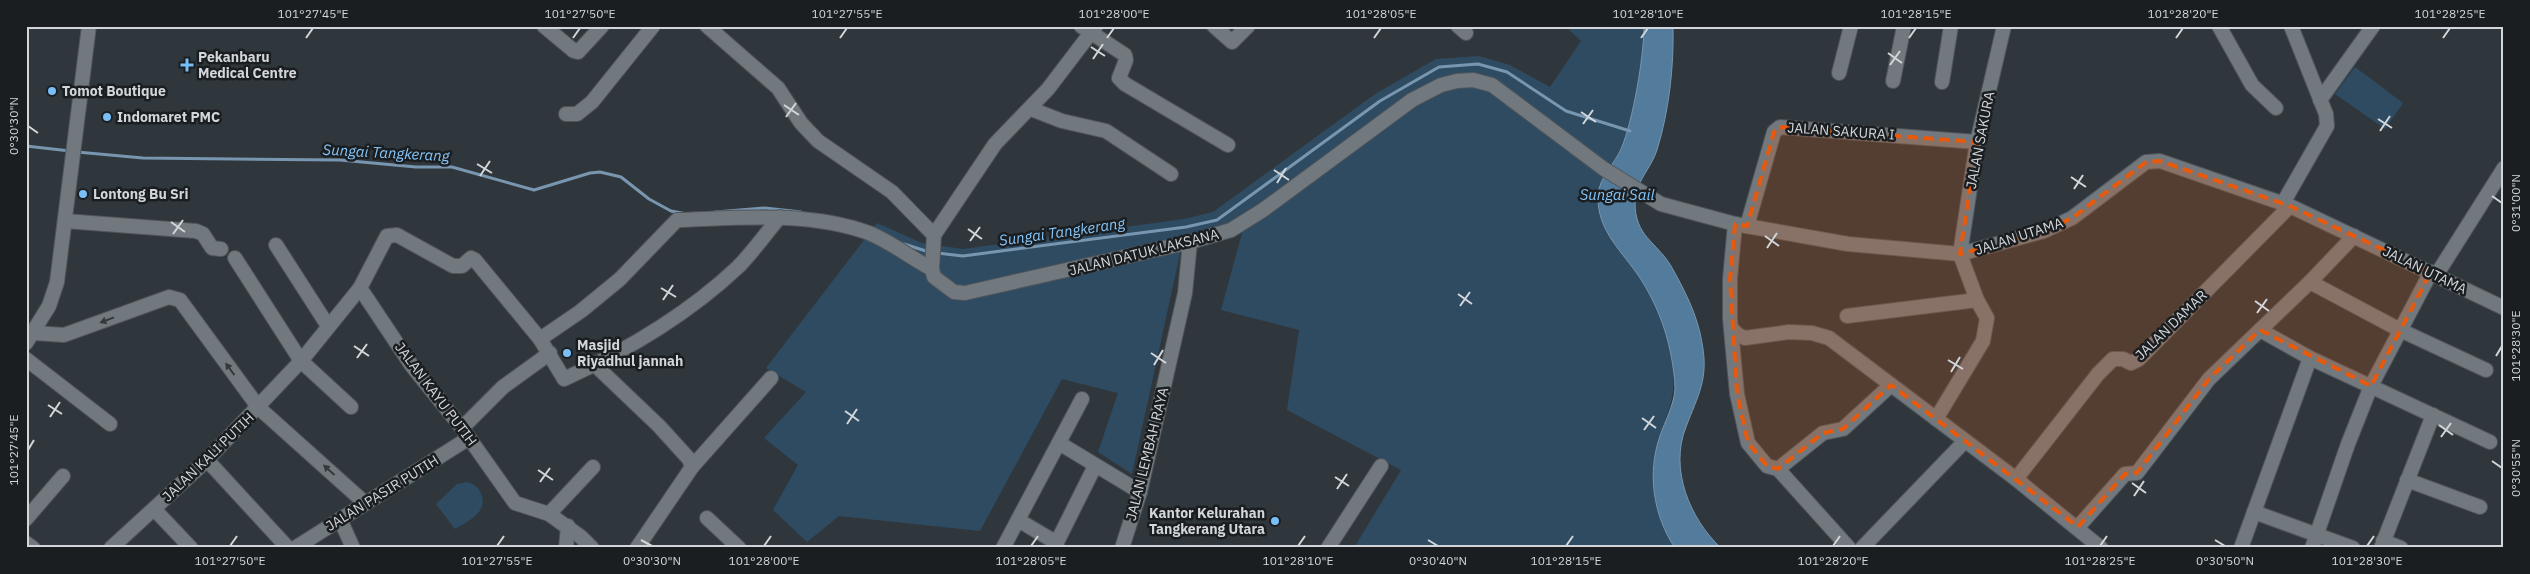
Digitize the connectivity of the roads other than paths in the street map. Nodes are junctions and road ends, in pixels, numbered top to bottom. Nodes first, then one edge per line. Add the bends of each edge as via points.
1 (89, 26) edge
2 (544, 26) edge
3 (602, 26) edge
4 (653, 26) edge
5 (707, 26) edge
6 (1214, 26) edge
7 (1248, 26) edge
8 (1852, 26) edge
9 (1904, 26) edge
10 (1951, 26) edge
11 (2004, 26) edge
12 (2220, 26) edge
13 (2291, 26) edge
14 (2373, 26) edge
15 (1089, 28) edge
16 (1839, 73) dead end
17 (1894, 81) dead end
18 (1942, 82) dead end
19 (2320, 100) junction
20 (2276, 108) dead end
21 (1031, 109) junction
22 (566, 114) dead end
23 (1977, 142) junction
24 (1228, 146) dead end
25 (2504, 168) edge
26 (1171, 174) dead end
27 (1642, 194) joint
28 (2286, 204) junction
29 (780, 217) junction
30 (65, 221) junction
31 (1741, 225) junction
32 (934, 236) junction
33 (2354, 236) junction
34 (1190, 242) junction
35 (276, 245) dead end
36 (221, 249) dead end
37 (1960, 254) junction
38 (235, 258) dead end
39 (932, 264) junction
40 (2434, 273) junction
41 (2310, 282) junction
42 (360, 288) junction
43 (1977, 300) junction
44 (2504, 308) edge
45 (1848, 316) dead end
46 (328, 326) junction
47 (1732, 329) junction
48 (2260, 330) junction
49 (2400, 330) junction
50 (30, 338) edge
51 (540, 339) junction
52 (550, 353) junction
53 (2310, 358) junction
54 (26, 359) edge
55 (301, 361) junction
56 (595, 365) junction
57 (2486, 370) dead end
58 (770, 378) dead end
59 (1891, 385) junction
60 (2371, 386) junction
61 (1082, 399) dead end
62 (351, 407) dead end
63 (259, 408) junction
64 (2433, 415) junction
65 (1936, 419) junction
66 (110, 424) dead end
67 (466, 433) junction
68 (1965, 441) junction
69 (2490, 442) dead end
70 (1059, 443) junction
71 (207, 460) junction
72 (1095, 466) junction
73 (1381, 466) dead end
74 (593, 467) dead end
75 (692, 467) junction
76 (1778, 469) junction
77 (62, 476) dead end
78 (2016, 479) junction
79 (2407, 480) junction
80 (1140, 492) junction
81 (365, 503) junction
82 (2480, 507) dead end
83 (154, 509) junction
84 (2254, 512) junction
85 (550, 514) junction
86 (707, 518) dead end
87 (26, 519) edge
88 (340, 519) junction
89 (1018, 520) junction
90 (568, 526) junction
91 (2078, 527) junction
92 (2314, 541) edge
93 (26, 543) edge
94 (2382, 544) edge
95 (1055, 545) edge
96 (2098, 547) edge
97 (33, 548) edge
98 (111, 548) edge
99 (191, 548) edge
100 (288, 548) edge
101 (295, 548) edge
102 (354, 548) edge
103 (566, 548) edge
104 (592, 548) edge
105 (637, 548) edge
106 (739, 548) edge
107 (1003, 548) edge
108 (1122, 548) edge
109 (1328, 548) edge
110 (1849, 548) edge
111 (1862, 548) edge
112 (2241, 548) edge
113 (2353, 548) edge
114 (2401, 548) edge

1 - 30 street
2 - 3 street via 578,52
4 - 22 street via 592,102 577,114
5 - 32 street via 778,88 801,123 818,141 892,192
6 - 7 street via 1232,42
8 - 16 street
9 - 17 street
10 - 18 street
11 - 23 street, JALAN SAKURA
12 - 20 street via 2252,86
13 - 19 street
14 - 19 street
15 - 21 street
15 - 24 street via 1125,55 1119,78 1125,84
19 - 28 street via 2326,114 2326,130
21 - 26 street via 1062,121 1106,131
21 - 32 street via 995,144
23 - 31 street, JALAN SAKURA I via 1780,127 1774,132
23 - 37 street, JALAN SAKURA
25 - 40 street
27 - 31 street, JALAN UTAMA via 1669,207
27 - 34 street, JALAN DATUK LAKSANA via 1492,85 1474,80 1457,81 1441,85 1412,100 1231,230
28 - 33 street, JALAN UTAMA
28 - 37 street, JALAN UTAMA via 2160,160 2146,162 2072,218 2044,231
28 - 78 street, JALAN DAMAR via 2139,359 2131,363 2113,359 2108,364
29 - 39 street via 838,225 871,234
29 - 51 street via 677,220 620,279 581,312
29 - 56 street via 739,266 704,296 654,333
30 - 36 street via 196,231 203,234 212,248
30 - 50 street via 57,282 49,306
31 - 37 street, JALAN UTAMA via 1848,244
31 - 47 street, JALAN SAKURA I via 1730,280
32 - 39 street
33 - 40 street, JALAN UTAMA
33 - 41 street
34 - 39 street, JALAN DATUK LAKSANA via 965,293 954,292 944,286 934,277
34 - 80 street, JALAN LEMBAH RAYA via 1185,293
35 - 46 street
37 - 43 street
38 - 55 street
40 - 44 street, JALAN UTAMA
40 - 49 street
41 - 48 street
41 - 49 street
42 - 46 street
42 - 51 street via 384,239 397,235 453,266 462,266 471,258 475,260
42 - 67 street, JALAN KAYU PUTIH via 412,366
43 - 45 street
43 - 65 street via 1987,318 1982,341
46 - 55 street
47 - 59 street via 1745,338 1789,332 1829,338
47 - 76 street, JALAN SAKURA I via 1737,394 1748,443 1767,466
48 - 53 street
48 - 91 street via 2209,379 2137,473 2125,474
49 - 57 street
49 - 60 street
63 -> 50 street via 180,300 169,297 64,335
51 - 52 street
52 - 56 street via 564,379
52 - 67 street, JALAN PASIR PUTIH via 503,387
53 - 60 street
53 - 84 street
54 - 66 street
55 - 62 street
55 - 63 street, JALAN KALI PUTIH
56 - 75 street via 659,426 689,459
58 - 75 street
59 - 65 street
59 - 76 street via 1844,429 1823,433
60 - 64 street
60 - 92 street
61 - 70 street
63 - 71 street, JALAN KALI PUTIH
81 -> 63 street
64 - 69 street
64 - 79 street
65 - 68 street
67 - 81 street, JALAN PASIR PUTIH
67 - 85 street, JALAN KAYU PUTIH via 514,503
68 - 78 street
68 - 111 street
70 - 72 street
70 - 89 street
71 - 83 street, JALAN KALI PUTIH
71 - 100 street
72 - 80 street
72 - 95 street
73 - 109 street
74 - 85 street
75 - 105 street
76 - 110 street, JALAN SAKURA I
77 - 87 street
78 - 91 street
79 - 82 street
79 - 94 street
80 - 108 street, JALAN LEMBAH RAYA
81 - 88 street, JALAN PASIR PUTIH
83 - 98 street, JALAN KALI PUTIH
83 - 99 street
84 - 92 street
84 - 112 street
85 - 90 street, JALAN KAYU PUTIH
86 - 106 street
88 - 101 street, JALAN PASIR PUTIH
88 - 102 street
89 - 95 street
89 - 107 street
90 - 103 street
90 - 104 street, JALAN KAYU PUTIH
91 - 96 street
92 - 113 street
93 - 97 street
94 - 114 street

